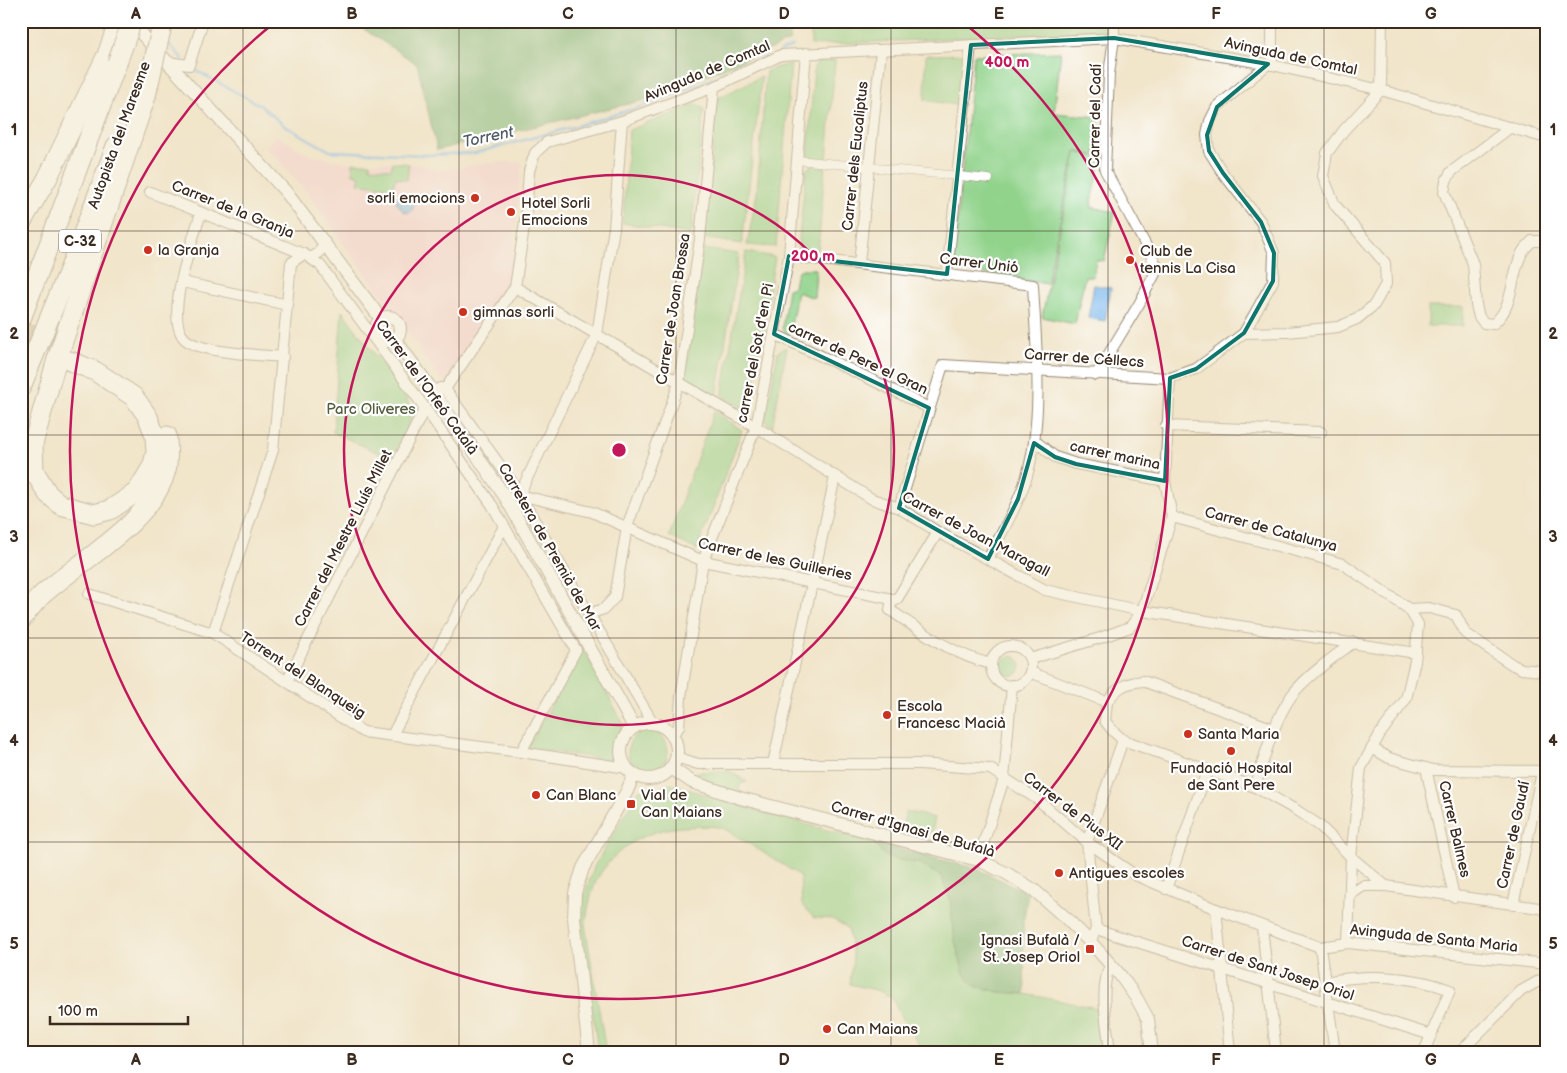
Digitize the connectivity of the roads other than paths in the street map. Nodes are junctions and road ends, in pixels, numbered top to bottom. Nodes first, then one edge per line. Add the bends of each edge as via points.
1 (119, 21) edge
2 (131, 21) edge
3 (161, 21) edge
4 (203, 21) edge
5 (1114, 21) edge
6 (1272, 21) edge
7 (1382, 21) edge
8 (1114, 38) junction
9 (971, 45) junction
10 (881, 50) junction
11 (806, 53) junction
12 (112, 59) junction
13 (167, 62) junction
14 (189, 65) junction
15 (1270, 65) junction
16 (187, 82) junction
17 (714, 87) junction
18 (1381, 90) junction
19 (140, 95) junction
20 (622, 121) junction
21 (1511, 127) junction
22 (1546, 138) edge
23 (797, 160) junction
24 (869, 167) junction
25 (958, 176) junction
26 (989, 179) dead end
27 (150, 192) dead end
28 (201, 213) junction
29 (21, 223) edge
30 (324, 243) junction
31 (1546, 244) edge
32 (307, 256) junction
33 (789, 256) junction
34 (859, 264) junction
35 (947, 274) junction
36 (182, 282) junction
37 (515, 287) junction
38 (288, 305) junction
39 (21, 319) edge
40 (360, 320) junction
41 (378, 324) junction
42 (1244, 333) junction
43 (597, 334) junction
44 (774, 334) junction
45 (387, 343) junction
46 (67, 356) junction
47 (283, 356) junction
48 (1038, 369) junction
49 (1096, 374) junction
50 (1170, 378) junction
51 (679, 383) junction
52 (428, 384) junction
53 (21, 387) edge
54 (445, 390) junction
55 (425, 408) junction
56 (929, 408) junction
57 (1166, 426) junction
58 (756, 427) junction
59 (1321, 432) dead end
60 (1035, 440) junction
61 (835, 477) junction
62 (1165, 481) junction
63 (519, 495) junction
64 (900, 508) junction
65 (1172, 517) junction
66 (504, 526) junction
67 (627, 527) junction
68 (938, 532) junction
69 (988, 559) junction
70 (703, 561) junction
71 (813, 583) junction
72 (89, 594) dead end
73 (892, 599) junction
74 (1409, 609) junction
75 (1142, 611) junction
76 (589, 614) junction
77 (21, 620) edge
78 (213, 634) junction
79 (1354, 642) junction
80 (1416, 653) junction
81 (1030, 659) junction
82 (991, 664) junction
83 (1546, 669) edge
84 (1030, 672) junction
85 (287, 681) junction
86 (1012, 686) junction
87 (1107, 702) junction
88 (653, 723) junction
89 (634, 727) junction
90 (1274, 729) junction
91 (392, 735) junction
92 (672, 735) junction
93 (1123, 740) junction
94 (1372, 748) junction
95 (522, 752) junction
96 (673, 762) junction
97 (773, 764) junction
98 (1426, 768) junction
99 (631, 771) junction
100 (1208, 771) junction
101 (1544, 771) edge
102 (1004, 779) junction
103 (1255, 787) junction
104 (1086, 842) junction
105 (1351, 857) junction
106 (978, 860) junction
107 (1386, 886) junction
108 (1166, 889) junction
109 (1350, 895) junction
110 (1454, 897) junction
111 (1513, 906) junction
112 (1216, 909) junction
113 (1546, 910) edge
114 (1262, 927) junction
115 (1096, 929) junction
116 (1090, 943) junction
117 (1348, 943) junction
118 (1320, 947) junction
119 (1546, 964) edge
120 (1110, 965) junction
121 (1222, 968) junction
122 (1546, 976) edge
123 (1325, 982) junction
124 (1268, 983) junction
125 (1328, 1003) junction
126 (1431, 1035) junction
127 (589, 1052) edge
128 (1110, 1052) edge
129 (1152, 1052) edge
130 (1230, 1052) edge
131 (1276, 1052) edge
132 (1335, 1052) edge
133 (1424, 1052) edge
134 (1460, 1052) edge

1 - 12 highway
2 - 12 highway, Autopista del Maresme / C-32, bridge
2 - 13 street
3 - 19 highway, bridge
4 - 14 street
5 - 8 street
6 - 15 street
7 - 18 street
8 - 9 street, Avinguda de Comtal
8 - 15 street, Avinguda de Comtal
8 - 49 street, Carrer del Cadí via 1109,74 1105,170 1158,268
9 - 10 street, Avinguda de Comtal
9 - 25 street
10 - 11 street, Avinguda de Comtal
10 - 24 street, Carrer dels Eucaliptus
11 - 17 street, Avinguda de Comtal via 781,55
11 - 23 street, carrer del Sot d'en Pi
12 - 29 highway
12 - 39 highway, Autopista del Maresme / C-32
13 - 14 street
13 - 16 street
14 - 16 street
15 - 18 street, Avinguda de Comtal
15 - 42 street via 1217,107 1207,135 1209,151 1261,222 1274,253 1272,281
16 - 30 street via 286,192
17 - 20 street, Avinguda de Comtal
17 - 51 street, Carrer de Joan Brossa via 700,239
18 - 21 street, Avinguda de Comtal
18 - 42 street via 1326,153 1323,176 1335,205 1385,263 1386,284 1374,305 1357,319 1338,327
19 - 46 highway, C-32
19 - 53 highway, Autopista del Maresme / C-32
20 - 37 street, Avinguda de Comtal via 547,142 535,153 529,171
20 - 43 street via 614,228
21 - 22 street, Avinguda de Comtal
21 - 31 street via 1451,172 1444,192 1473,264 1476,306 1484,324 1493,324 1507,308 1522,252 1532,241
23 - 24 street
23 - 33 street, carrer del Sot d'en Pi
24 - 25 street
24 - 34 street, Carrer dels Eucaliptus
25 - 26 street
25 - 35 street
27 - 28 street, Carrer de la Granja
28 - 32 street, Carrer de la Granja
28 - 36 street
30 - 32 street via 319,253
30 - 41 street
32 - 38 street via 291,263
32 - 40 street, Carrer de l'Orfeó Català via 320,265
33 - 34 street, Carrer Unió
33 - 44 street, carrer del Sot d'en Pi
34 - 35 street, Carrer Unió
35 - 48 street, Carrer Unió via 1033,285
36 - 38 street
36 - 47 street via 176,312 179,330 186,339 201,348
37 - 43 street, Carrer de Joan Maragall
37 - 54 street
38 - 47 street
40 - 41 street
40 - 45 street, Carrer de l'Orfeó Català
41 - 45 street via 377,333
41 - 45 street via 386,317 397,322 398,334
42 - 50 street, Carrer de Céllecs via 1196,369
43 - 51 street, Carrer de Joan Maragall
43 - 63 street
44 - 56 street, carrer de Pere el Gran
44 - 58 street, carrer del Sot d'en Pi
45 - 52 street, Carretera de Premià de Mar
45 - 55 street, Carrer de l'Orfeó Català
46 - 46 highway via 134,397 148,417 155,436 156,453 152,468 137,492 110,510 94,514 61,505 48,494 34,471 33,444
46 - 77 highway via 115,369 142,389 158,412 166,432 166,470 145,509 101,550 42,595
47 - 78 street via 273,450
48 - 49 street, Carrer de Céllecs
48 - 56 street, Carrer de Céllecs via 943,365
48 - 60 street, Carrer Unió
49 - 50 street, Carrer de Céllecs
50 - 57 street
51 - 58 street, Carrer de Joan Maragall
51 - 67 street, Carrer de Joan Brossa
52 - 54 street
52 - 89 street, Carretera de Premià de Mar via 506,498
54 - 63 street
55 - 66 street, Carrer de l'Orfeó Català
55 - 85 street, Carrer del Mestre Lluís Millet
56 - 64 street, Carrer de Céllecs
57 - 59 street
57 - 62 street
58 - 61 street, Carrer de Joan Maragall
58 - 70 street, carrer del Sot d'en Pi
60 - 62 street, carrer marina via 1055,457 1076,464
60 - 69 street, Carrer Unió via 1024,485
61 - 64 street, Carrer de Joan Maragall via 872,499
61 - 71 street
62 - 65 street
63 - 67 street, Carrer de les Guilleries via 592,512
63 - 76 street
64 - 68 street, Carrer de Joan Maragall
65 - 74 street, Carrer de Catalunya via 1344,564
65 - 75 street
66 - 91 street
66 - 95 street, Carrer de l'Orfeó Català via 576,650
67 - 70 street, Carrer de les Guilleries
67 - 76 street, Carrer de Joan Brossa via 614,597 604,609
68 - 69 street, Carrer de Joan Maragall
68 - 73 street via 897,599
69 - 75 street, Carrer de Joan Maragall via 1045,590
70 - 71 street, Carrer de les Guilleries
70 - 92 street, carrer del Sot d'en Pi via 679,727
71 - 73 street, Carrer de les Guilleries
71 - 97 street
72 - 78 street, Torrent del Blanqueig
73 - 82 street via 890,610 922,633 973,660
74 - 80 street, Carrer de Catalunya via 1418,624
74 - 83 street via 1429,608 1456,615 1465,633 1513,665 1522,669
75 - 79 street, Carrer de Joan Maragall
75 - 81 street via 1130,627
76 - 88 street
78 - 85 street, Torrent del Blanqueig
79 - 80 street, Carrer de Joan Maragall
79 - 90 street via 1293,694
80 - 94 street via 1406,699
81 - 82 street via 1019,647 1005,646 994,655
81 - 84 street
82 - 86 street via 998,681
84 - 86 street via 1024,680
84 - 87 street
85 - 91 street, Torrent del Blanqueig via 363,732
86 - 102 street
87 - 90 street via 1130,682 1143,681
87 - 93 street via 1105,721
88 - 89 street
88 - 92 street
89 - 99 street via 626,734 621,751 622,760
90 - 103 street
91 - 95 street, Torrent del Blanqueig
92 - 96 street via 675,742
93 - 100 street
93 - 104 street
94 - 98 street via 1389,758
94 - 105 street via 1361,768
95 - 99 street, Torrent del Blanqueig
96 - 97 street, Carrer de Pius XII
96 - 99 street via 659,776 650,778
96 - 106 street, Carrer d'Ignasi de Bufalà via 692,782 740,798
97 - 102 street, Carrer de Pius XII via 919,764 990,769
98 - 101 street
98 - 110 street, Carrer Balmes
99 - 127 street via 627,791 583,868 576,893 574,918
100 - 103 street
100 - 108 street
101 - 111 street, Carrer de Gaudí
102 - 104 street, Carrer de Pius XII via 1037,799
102 - 106 street
103 - 105 street via 1320,826
104 - 108 street, Carrer de Pius XII via 1135,875
104 - 115 street
105 - 107 street
105 - 109 street
106 - 116 street, Carrer d'Ignasi de Bufalà via 1034,890
107 - 109 street via 1363,886
107 - 110 street
108 - 112 street, Carrer de Pius XII
109 - 117 street
110 - 111 street
111 - 113 street
112 - 114 street, Carrer de Pius XII
112 - 121 street
114 - 118 street, Carrer de Pius XII
114 - 124 street
115 - 116 street
115 - 121 street, Carrer de Sant Josep Oriol
116 - 120 street, Carrer d'Ignasi de Bufalà
117 - 118 street, Avinguda de Santa Maria
117 - 119 street, Avinguda de Santa Maria
118 - 123 street
120 - 128 street via 1105,976 1104,995
120 - 129 street, Carrer d'Ignasi de Bufalà via 1138,999 1148,1019
121 - 124 street, Carrer de Sant Josep Oriol
121 - 130 street
122 - 134 street via 1521,991
123 - 125 street
123 - 126 street via 1398,978 1450,990
124 - 125 street, Carrer de Sant Josep Oriol
124 - 131 street
125 - 126 street, Carrer de Sant Josep Oriol
125 - 132 street
126 - 133 street

